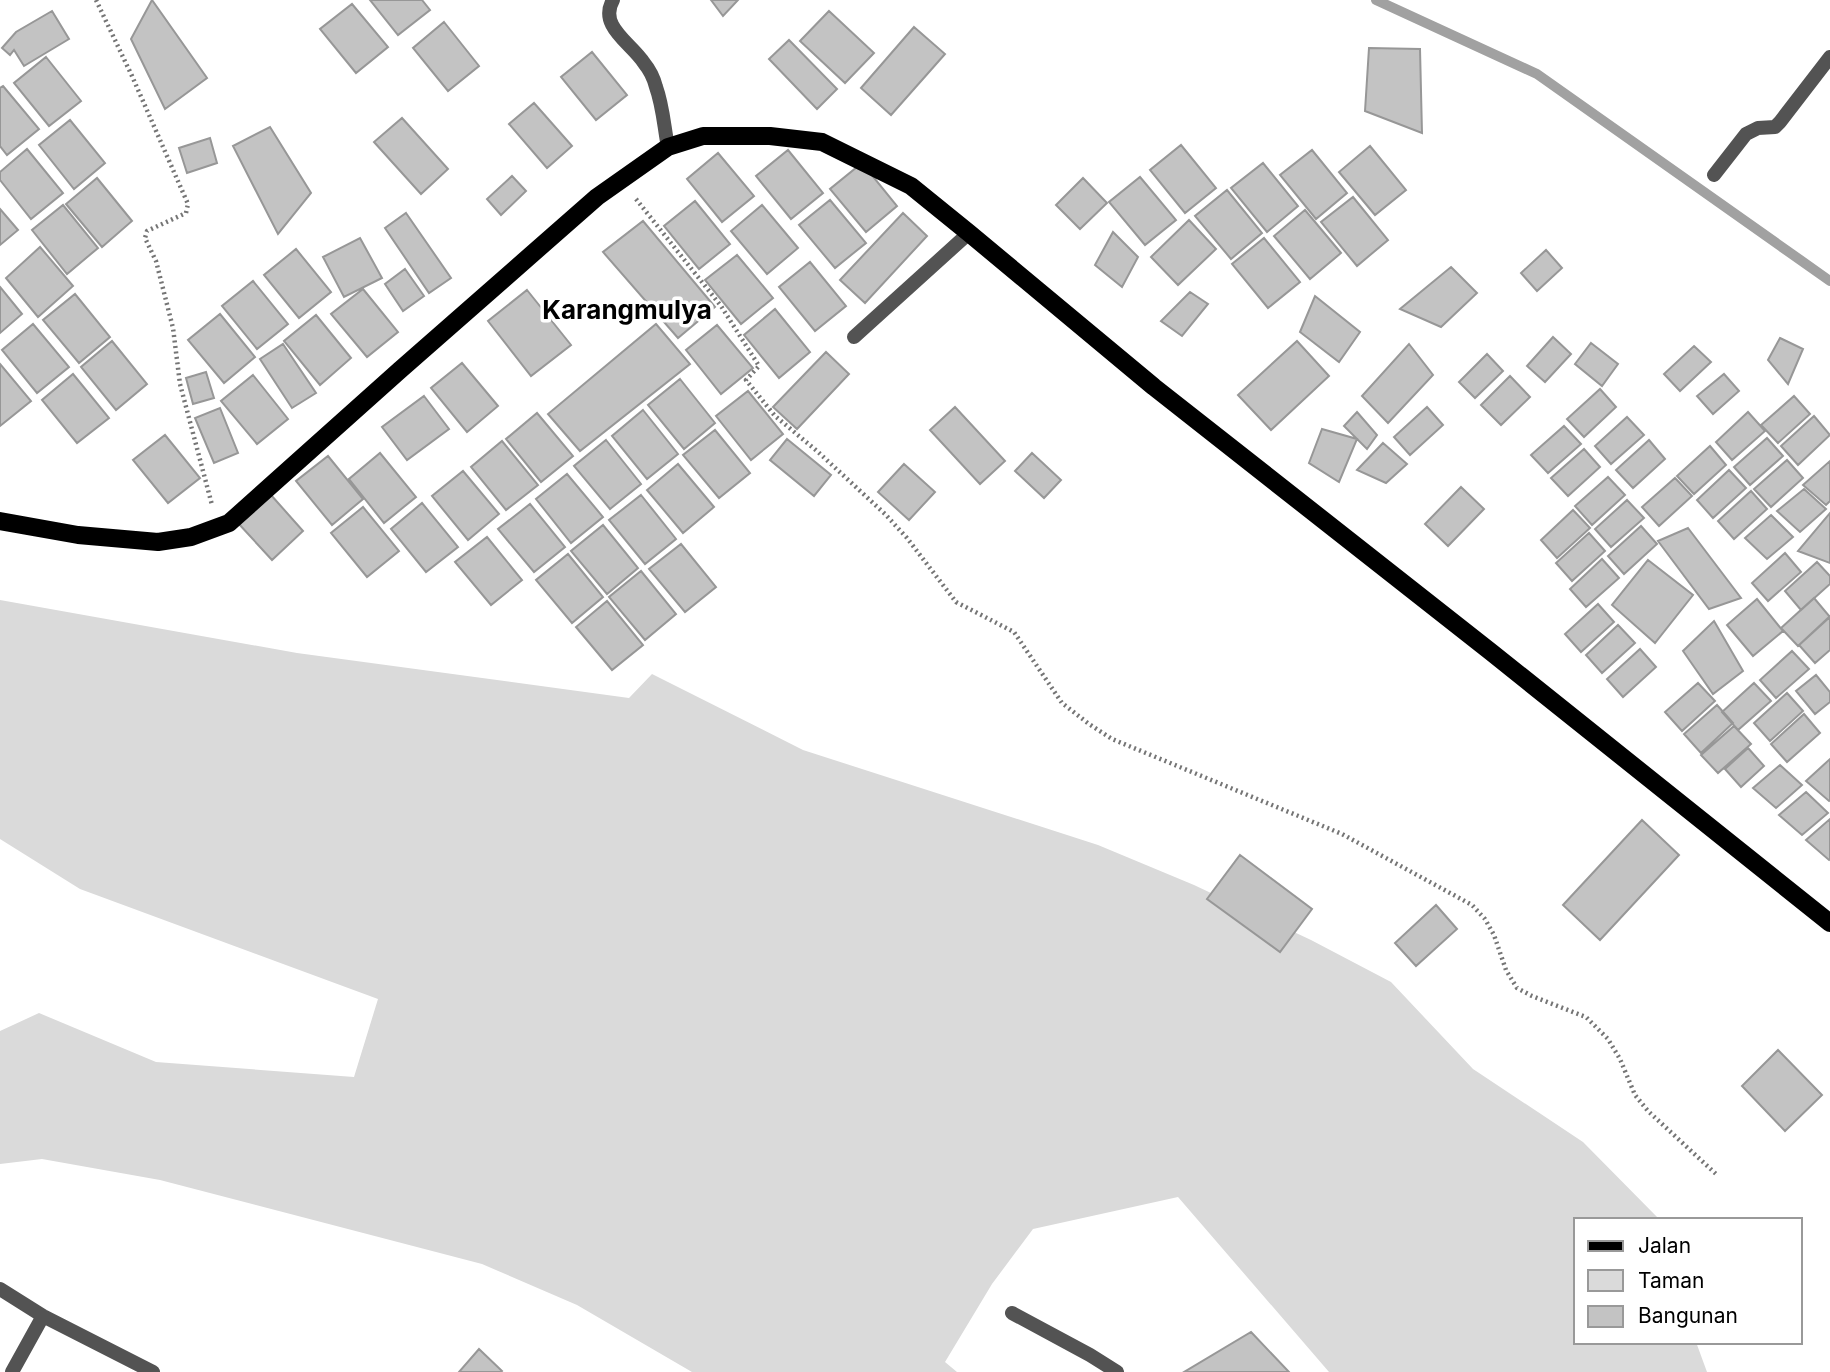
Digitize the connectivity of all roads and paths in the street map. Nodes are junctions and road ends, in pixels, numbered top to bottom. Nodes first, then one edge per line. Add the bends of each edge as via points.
1 (96, 0) edge
2 (613, 0) edge
3 (1830, 57) edge
4 (668, 146) junction
5 (1714, 175) dead end
6 (621, 180) junction
7 (969, 233) junction
8 (855, 337) dead end
9 (0, 521) edge
10 (218, 527) junction
11 (1830, 923) edge
12 (1716, 1174) dead end
13 (0, 1289) edge
14 (1012, 1313) dead end
15 (44, 1316) junction
16 (12, 1372) edge
17 (153, 1372) edge
18 (1117, 1372) edge

1 - 10 path via 188,204 186,213 147,230 145,238 156,261 173,328 180,384
2 - 4 street via 608,18 645,63 656,86
3 - 5 street via 1780,122 1746,135
4 - 6 main road
4 - 7 main road via 703,136 822,142 911,186
6 - 10 main road via 229,523
6 - 12 path via 721,306 759,366 746,380 775,416 885,514 956,602 1014,632 1062,703 1112,739 1342,834 1472,905 1494,935 1517,988 1586,1017 1608,1039 1635,1095 1648,1111
7 - 8 street
7 - 11 main road via 1154,387
9 - 10 main road via 78,535 158,542
13 - 15 street
14 - 18 street
15 - 16 street
15 - 17 street

